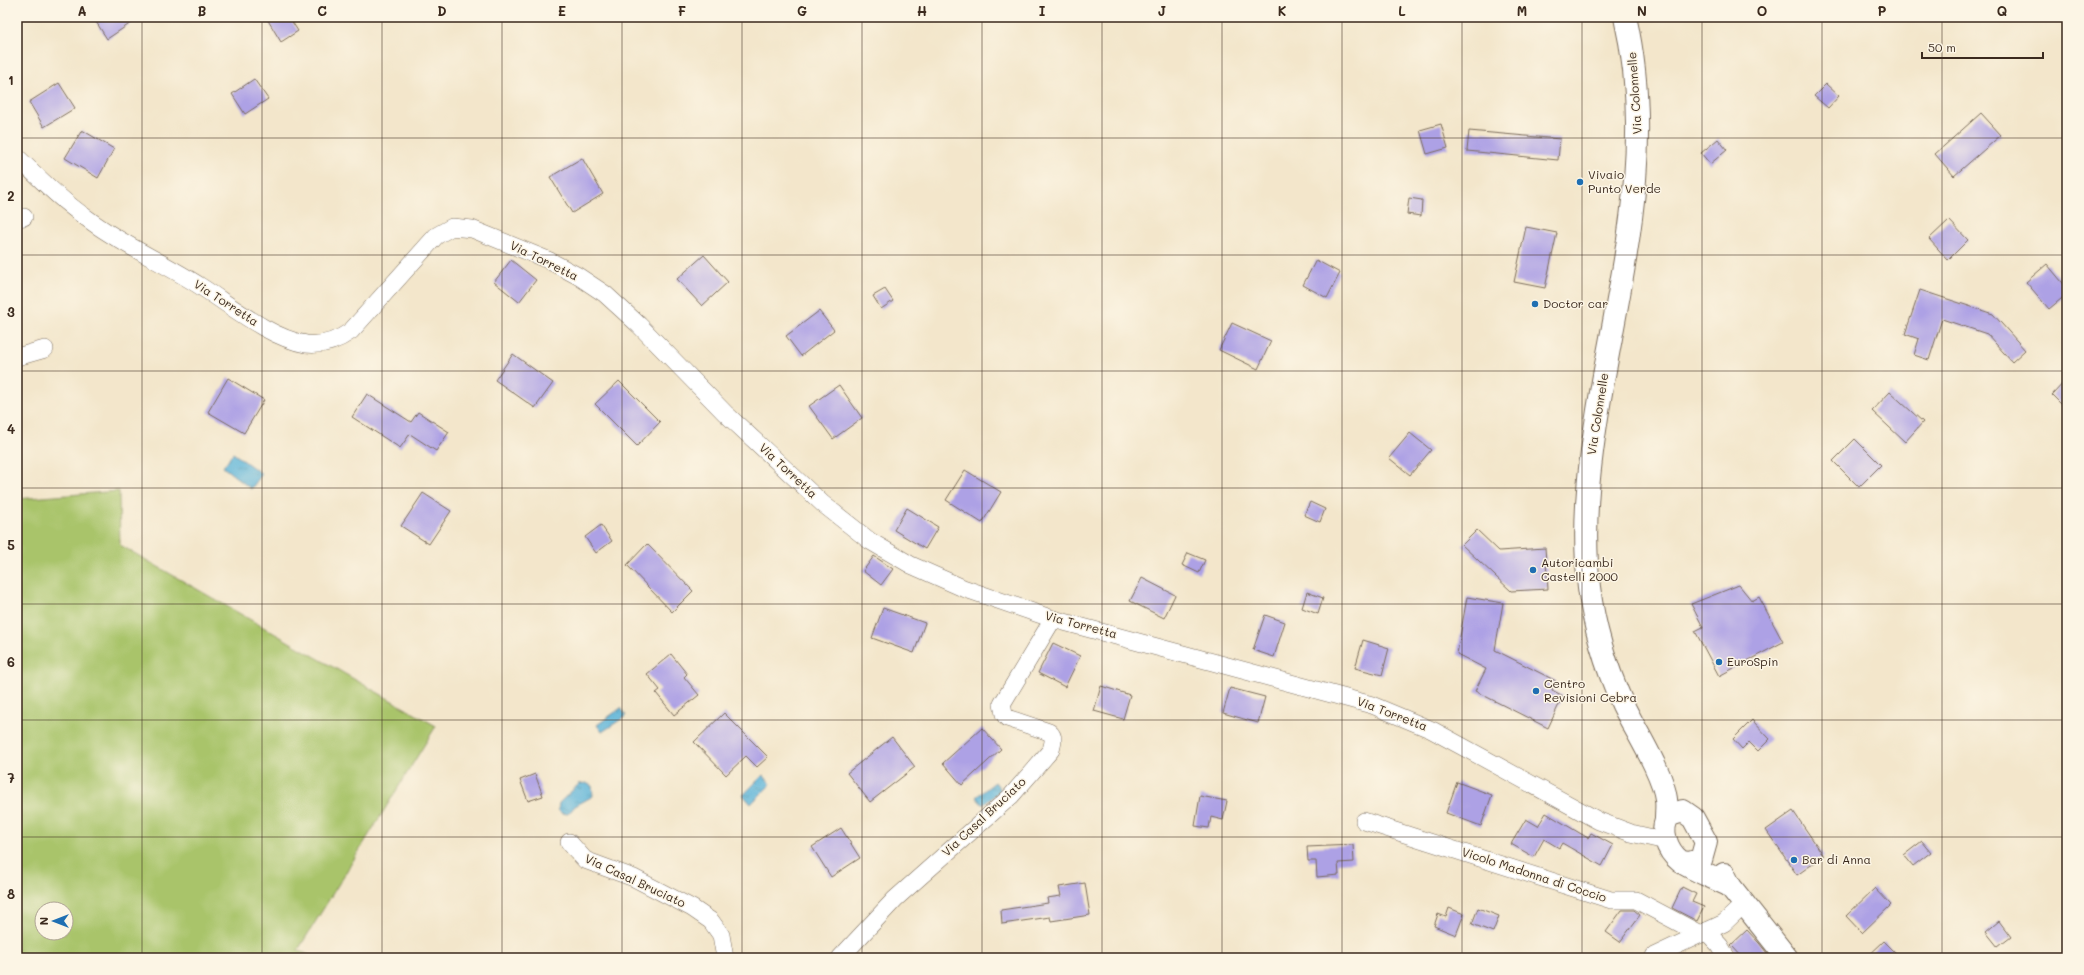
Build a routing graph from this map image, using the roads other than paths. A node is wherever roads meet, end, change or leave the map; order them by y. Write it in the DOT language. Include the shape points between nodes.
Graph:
graph roads {
  1 [pos="1626,17"];
  2 [pos="17,157"];
  3 [pos="45,349"];
  4 [pos="17,357"];
  5 [pos="1053,619"];
  6 [pos="1672,810"];
  7 [pos="1364,822"];
  8 [pos="1666,841"];
  9 [pos="569,842"];
  10 [pos="1706,842"];
  11 [pos="1681,862"];
  12 [pos="1730,886"];
  13 [pos="1744,904"];
  14 [pos="1703,932"];
  15 [pos="1654,956"];
  16 [pos="725,958"];
  17 [pos="840,958"];
  18 [pos="1727,958"];
  19 [pos="1787,958"];
  1 -- 6 [label="main road, Via Colonnelle" via="1636,89 1637,163 1627,248 1590,462 1587,564 1593,615 1604,656 1623,704"];
  2 -- 5 [label="street, Via Torretta" via="53,192 88,220 180,273 271,331 306,344 333,342 351,331 436,236 446,229 472,229 533,253 578,276 616,303 725,412 854,530 892,555 930,574"];
  3 -- 4 [label="street"];
  5 -- 8 [label="street, Via Torretta" via="1378,707 1442,735 1599,821 1631,833"];
  5 -- 17 [label="street, Via Casal Bruciato" via="1002,704 1007,718 1053,735 1051,750 1011,796 895,899"];
  6 -- 8 [label="main road, Via Colonnelle" via="1664,830"];
  6 -- 10 [label="main road, Via Colonnelle" via="1693,818"];
  7 -- 14 [label="street, Vicolo Madonna di Coccio" via="1611,900 1636,900"];
  8 -- 11 [label="main road, Via Colonnelle"];
  9 -- 16 [label="street, Via Casal Bruciato" via="585,860 634,878 692,908 711,921 721,935"];
  10 -- 11 [label="main road" via="1701,860"];
  10 -- 12 [label="main road, Via Colonnelle"];
  11 -- 12 [label="main road, Via Colonnelle"];
  12 -- 13 [label="main road, Via Colonnelle"];
  13 -- 14 [label="street" via="1724,923"];
  13 -- 19 [label="main road, Via Colonnelle"];
  14 -- 15 [label="street"];
  14 -- 18 [label="street, Vicolo Madonna di Coccio" via="1720,946"];
}
